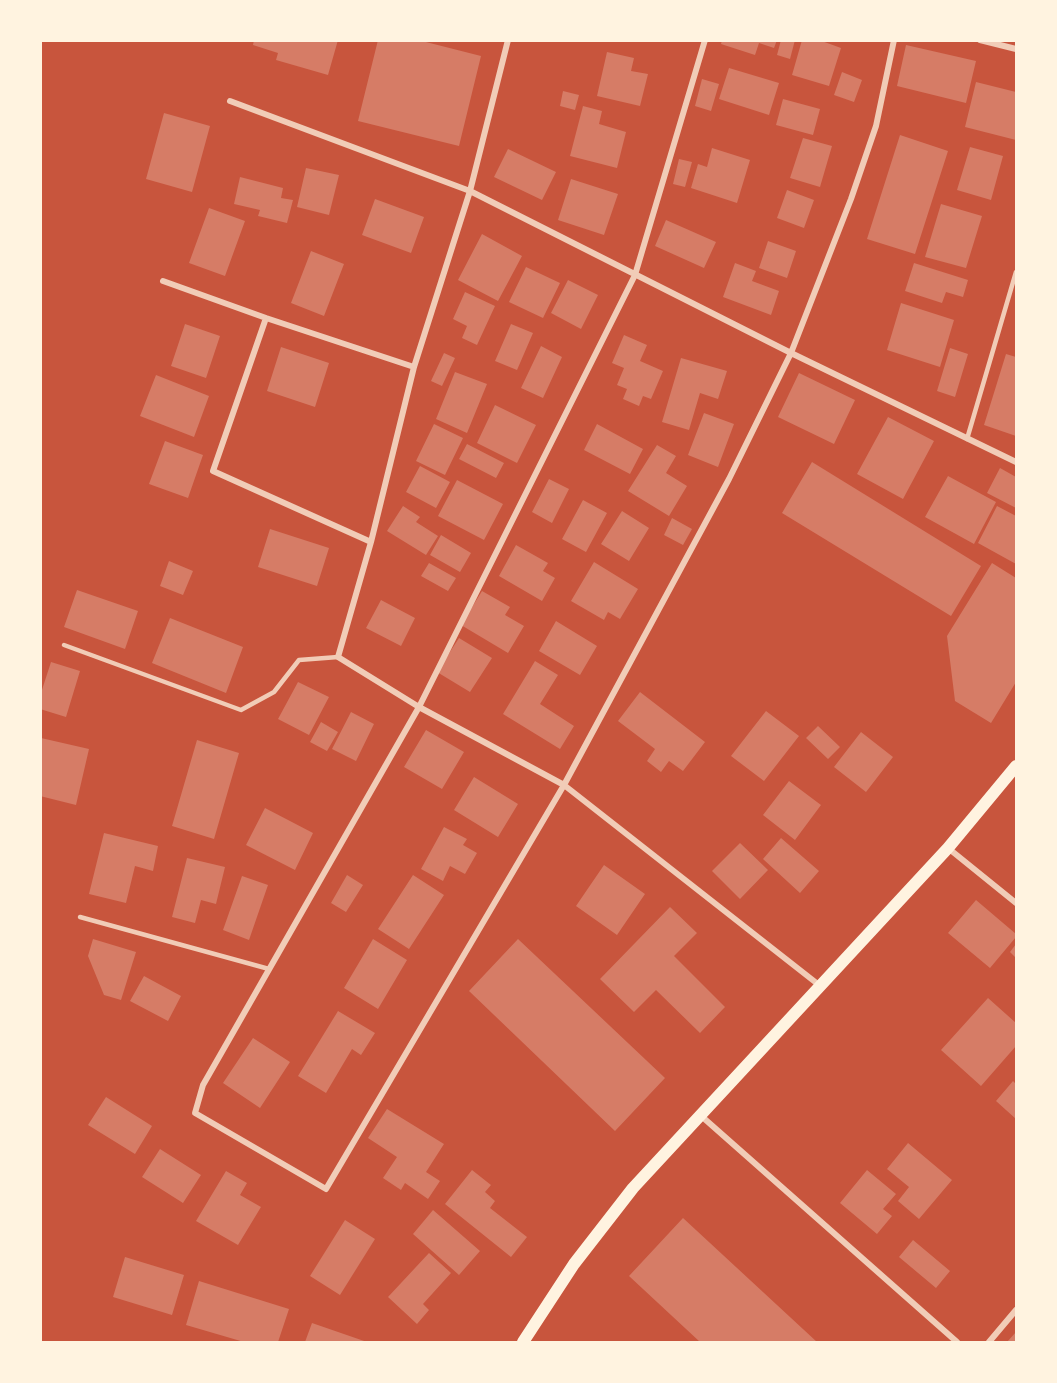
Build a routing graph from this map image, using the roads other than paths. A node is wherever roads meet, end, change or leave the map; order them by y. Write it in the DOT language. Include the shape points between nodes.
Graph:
graph roads {
  1 [pos="508,40"];
  2 [pos="705,40"];
  3 [pos="894,40"];
  4 [pos="980,40"];
  5 [pos="1017,48"];
  6 [pos="230,101"];
  7 [pos="470,191"];
  8 [pos="1017,272"];
  9 [pos="635,275"];
  10 [pos="163,281"];
  11 [pos="266,318"];
  12 [pos="791,353"];
  13 [pos="414,368"];
  14 [pos="967,439"];
  15 [pos="1017,462"];
  16 [pos="371,542"];
  17 [pos="64,645"];
  18 [pos="338,657"];
  19 [pos="419,707"];
  20 [pos="1017,766"];
  21 [pos="564,785"];
  22 [pos="948,848"];
  23 [pos="1017,903"];
  24 [pos="80,917"];
  25 [pos="269,969"];
  26 [pos="819,985"];
  27 [pos="699,1114"];
  28 [pos="1017,1310"];
  29 [pos="523,1342"];
  30 [pos="957,1342"];
  31 [pos="989,1342"];
  1 -- 7 [label="street"];
  2 -- 9 [label="street"];
  3 -- 12 [label="street" via="876,126"];
  4 -- 5 [label="street"];
  6 -- 7 [label="street"];
  7 -- 9 [label="street"];
  7 -- 13 [label="street"];
  8 -- 14 [label="lane"];
  9 -- 12 [label="street"];
  9 -- 19 [label="street"];
  10 -- 11 [label="street"];
  11 -- 13 [label="street"];
  11 -- 16 [label="street" via="213,471"];
  12 -- 14 [label="street"];
  12 -- 21 [label="street" via="729,479"];
  13 -- 16 [label="street"];
  14 -- 15 [label="street"];
  16 -- 18 [label="street"];
  17 -- 18 [label="lane" via="241,710 274,692 299,660"];
  18 -- 19 [label="street"];
  19 -- 21 [label="street"];
  19 -- 25 [label="street"];
  20 -- 22 [label="main road"];
  21 -- 25 [label="street" via="326,1189 195,1113 203,1084"];
  21 -- 26 [label="street"];
  22 -- 23 [label="street"];
  22 -- 26 [label="main road"];
  24 -- 25 [label="lane"];
  26 -- 27 [label="main road"];
  27 -- 29 [label="main road" via="633,1188 574,1264"];
  27 -- 30 [label="street"];
  28 -- 31 [label="street"];
}
